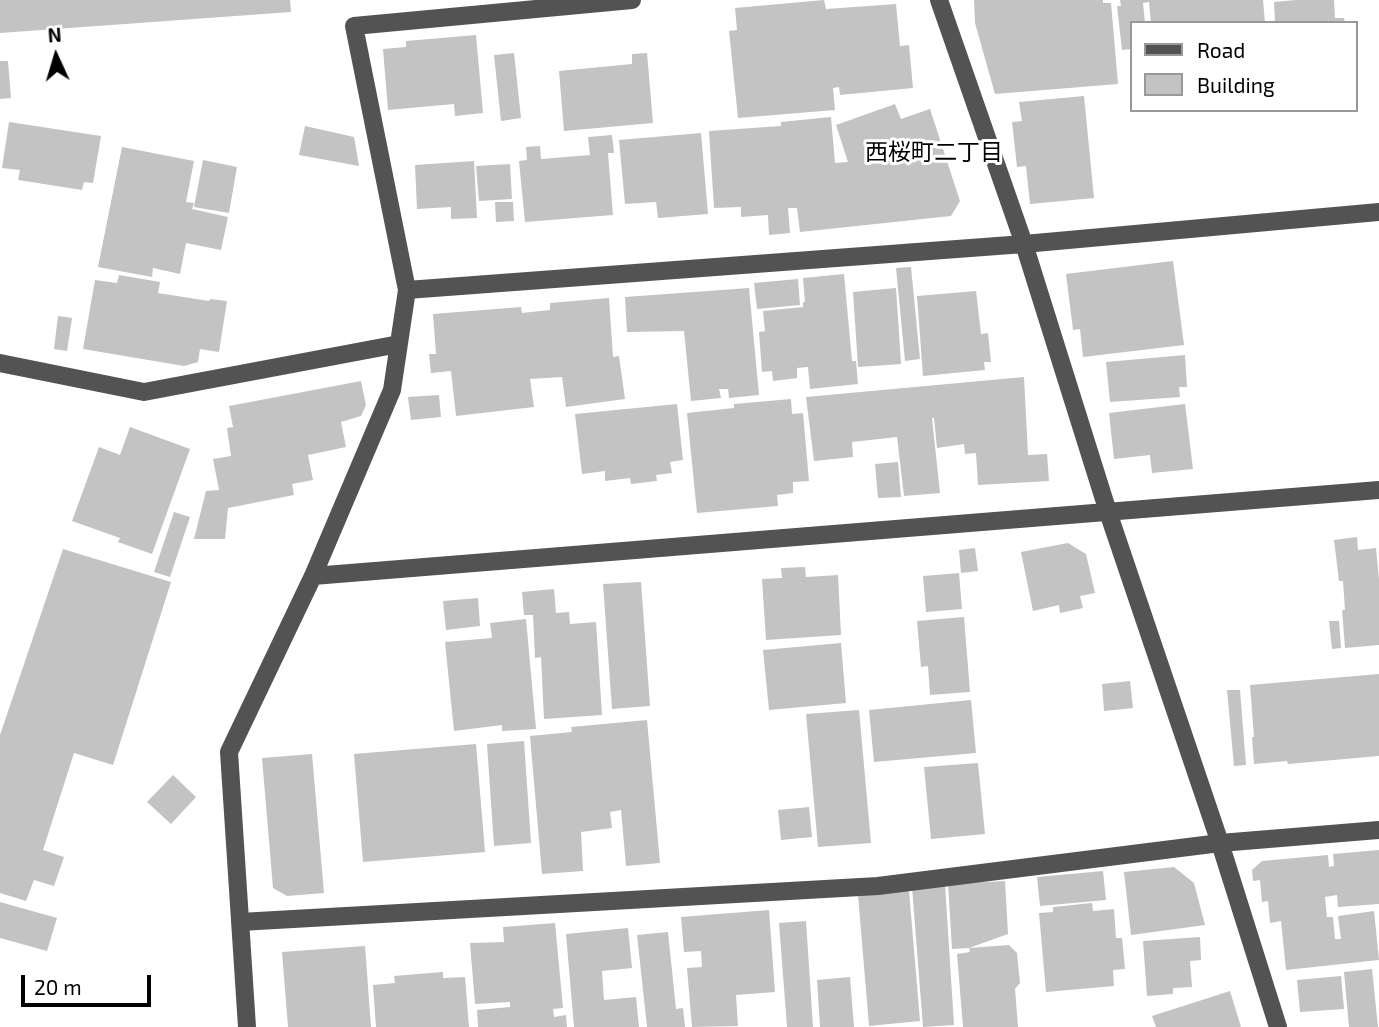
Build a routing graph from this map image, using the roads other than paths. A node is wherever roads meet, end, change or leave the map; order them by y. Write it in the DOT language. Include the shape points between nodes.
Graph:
graph roads {
  1 [pos="632,0"];
  2 [pos="939,0"];
  3 [pos="1379,212"];
  4 [pos="1024,244"];
  5 [pos="408,290"];
  6 [pos="399,344"];
  7 [pos="0,363"];
  8 [pos="1379,490"];
  9 [pos="1108,512"];
  10 [pos="313,576"];
  11 [pos="1379,830"];
  12 [pos="1220,844"];
  13 [pos="240,922"];
  14 [pos="247,1027"];
  15 [pos="1278,1027"];
  1 -- 5 [label="street" via="354,26"];
  2 -- 4 [label="street"];
  3 -- 4 [label="street"];
  4 -- 5 [label="street"];
  4 -- 9 [label="street"];
  5 -- 6 [label="street"];
  6 -- 7 [label="street" via="144,392"];
  6 -- 10 [label="street" via="392,390"];
  8 -- 9 [label="street"];
  9 -- 10 [label="street"];
  9 -- 12 [label="street"];
  10 -- 13 [label="street" via="229,752"];
  11 -- 12 [label="street"];
  12 -- 13 [label="street" via="878,886"];
  12 -- 15 [label="street"];
  13 -- 14 [label="street"];
}
